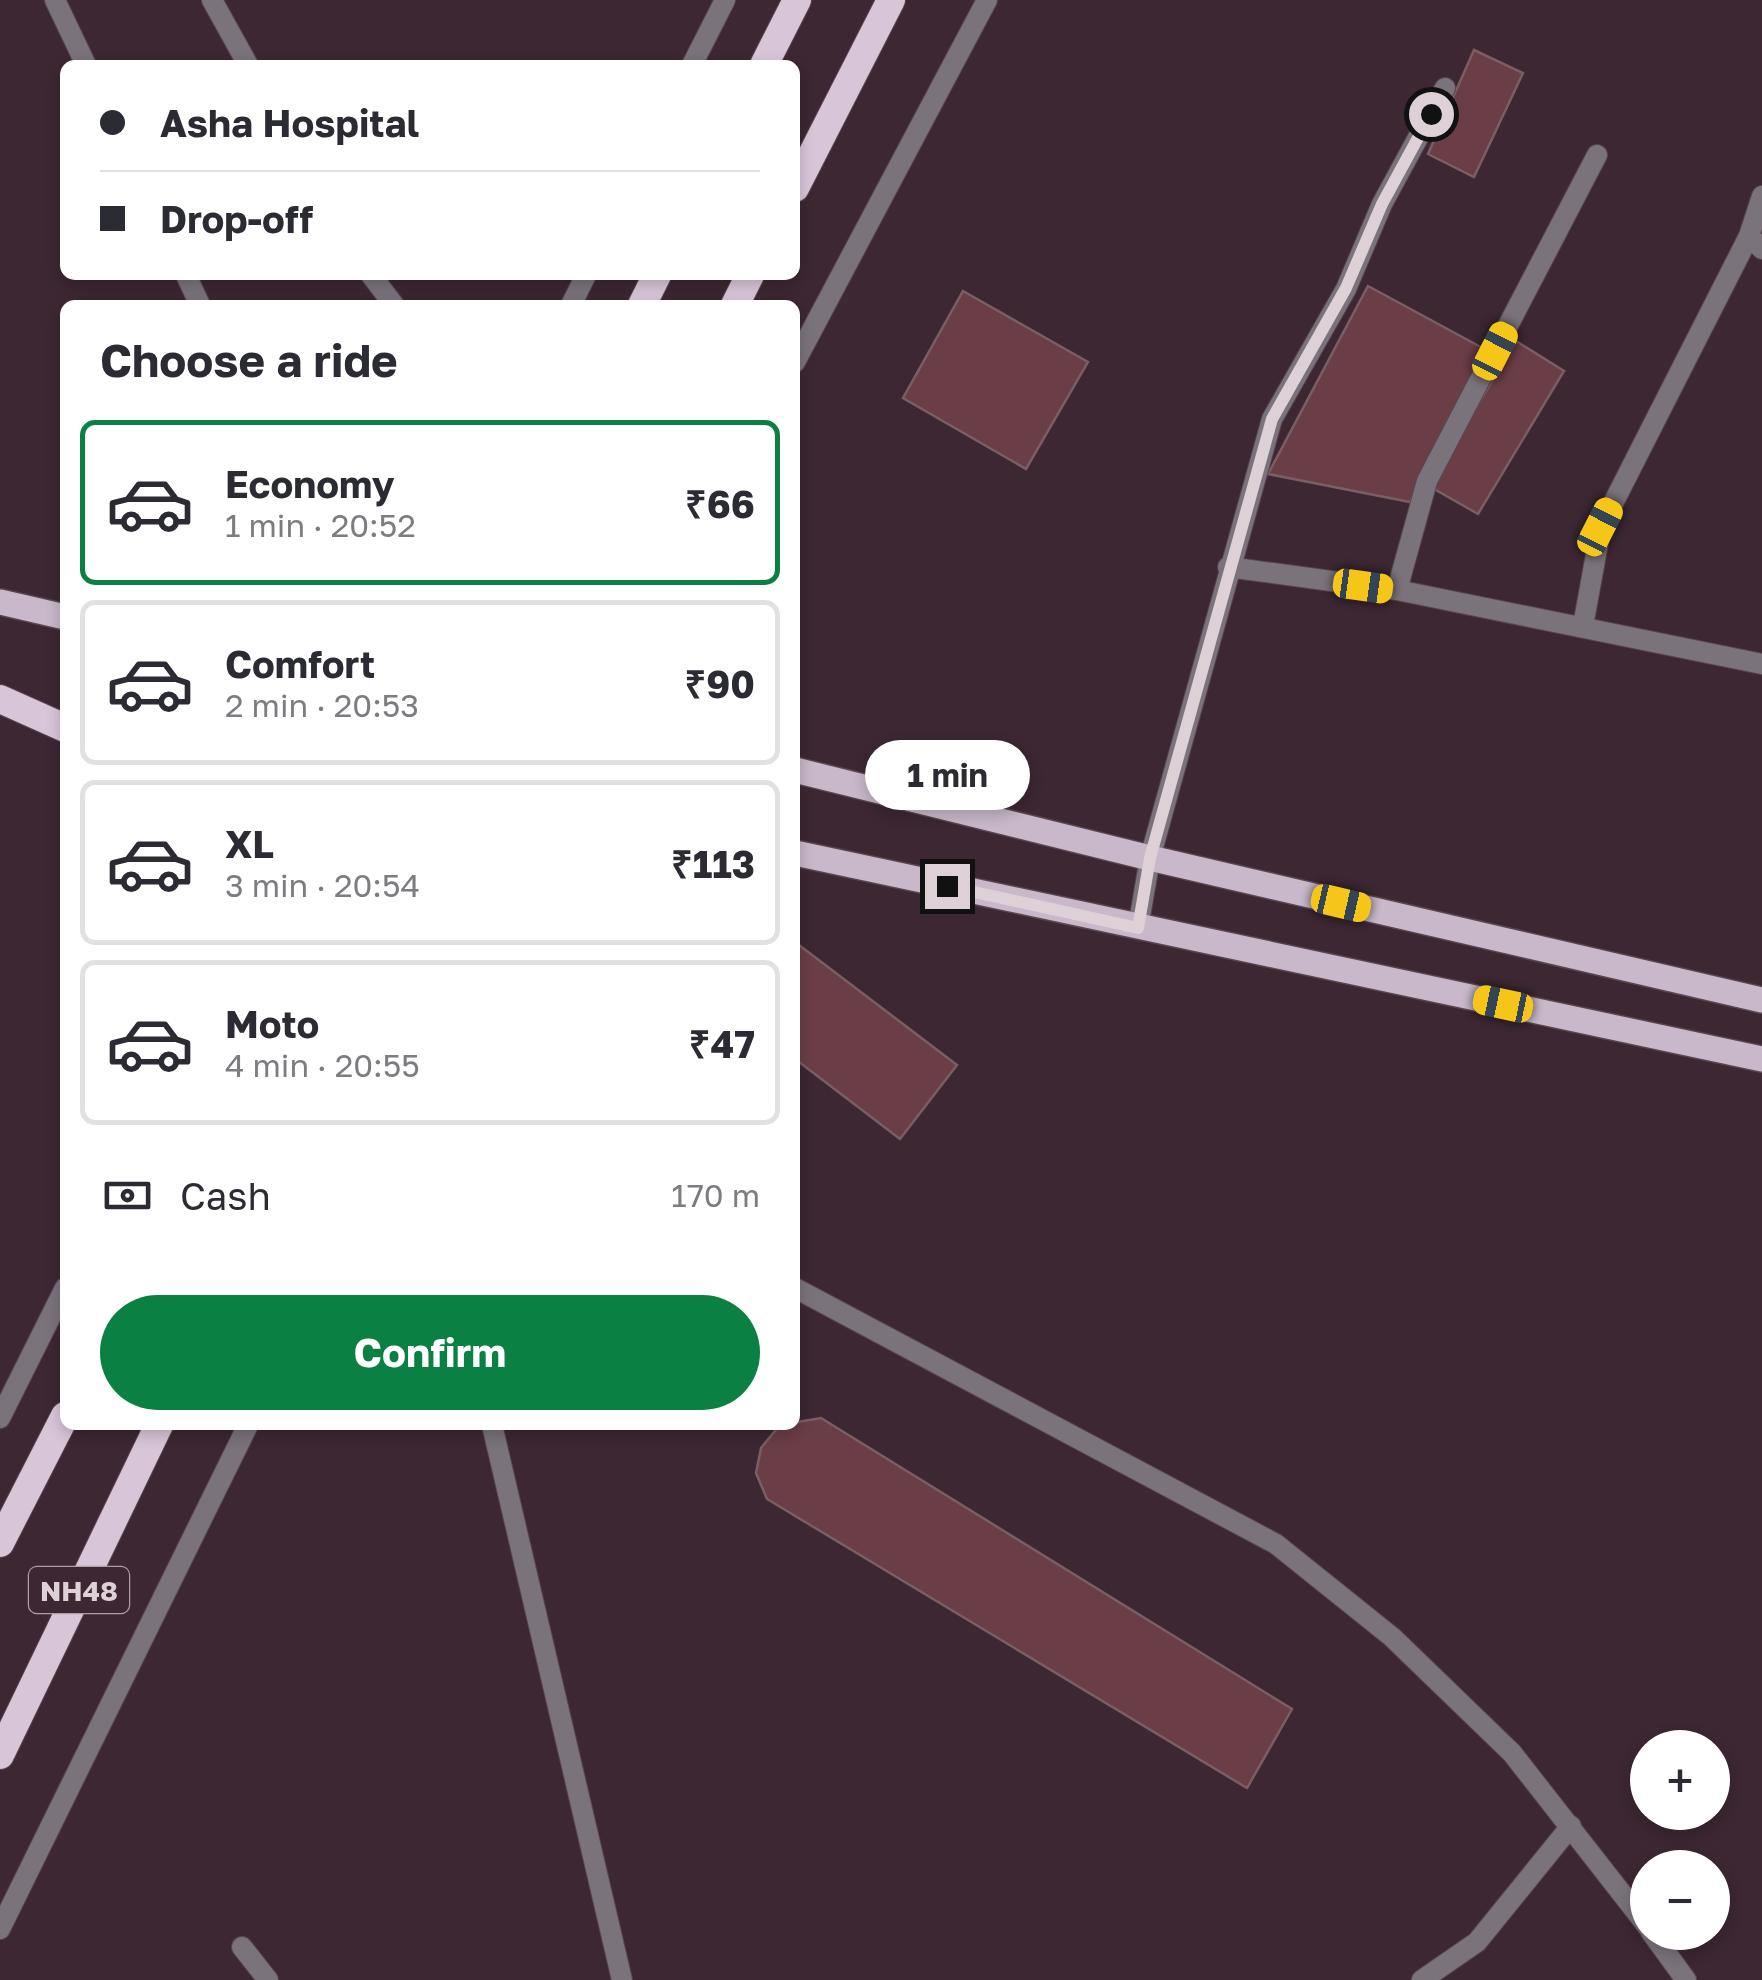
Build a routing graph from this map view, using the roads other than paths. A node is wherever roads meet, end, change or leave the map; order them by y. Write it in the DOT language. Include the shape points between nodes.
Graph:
graph roads {
  1 [pos="55,0"];
  2 [pos="212,0"];
  3 [pos="725,0"];
  4 [pos="797,0"];
  5 [pos="890,0"];
  6 [pos="987,0"];
  7 [pos="84,60"];
  8 [pos="245,60"];
  9 [pos="695,60"];
  10 [pos="767,60"];
  11 [pos="1446,88"];
  12 [pos="1597,155"];
  13 [pos="800,178"];
  14 [pos="1762,196"];
  15 [pos="1755,242"];
  16 [pos="375,280"];
  17 [pos="390,300"];
  18 [pos="800,353"];
  19 [pos="1228,567"];
  20 [pos="0,588"];
  21 [pos="1397,590"];
  22 [pos="12,604"];
  23 [pos="60,615"];
  24 [pos="1583,626"];
  25 [pos="1762,664"];
  26 [pos="0,698"];
  27 [pos="60,710"];
  28 [pos="60,726"];
  29 [pos="800,771"];
  30 [pos="800,854"];
  31 [pos="1150,858"];
  32 [pos="1138,928"];
  33 [pos="1762,1000"];
  34 [pos="1760,1051"];
  35 [pos="800,1291"];
  36 [pos="60,1298"];
  37 [pos="0,1418"];
  38 [pos="60,1426"];
  39 [pos="157,1430"];
  40 [pos="246,1430"];
  41 [pos="493,1430"];
  42 [pos="0,1543"];
  43 [pos="0,1754"];
  44 [pos="1571,1826"];
  45 [pos="1630,1905"];
  46 [pos="0,1929"];
  47 [pos="242,1947"];
  48 [pos="1664,1950"];
  49 [pos="268,1980"];
  50 [pos="622,1980"];
  51 [pos="1422,1980"];
  52 [pos="1686,1980"];
  1 -- 7 [label="street"];
  2 -- 8 [label="street"];
  3 -- 9 [label="street"];
  4 -- 10 [label="highway"];
  5 -- 13 [label="highway"];
  6 -- 18 [label="street"];
  11 -- 19 [label="street" via="1272,419"];
  12 -- 21 [label="street" via="1427,482"];
  14 -- 15 [label="street"];
  15 -- 24 [label="street" via="1600,527"];
  16 -- 17 [label="street"];
  19 -- 21 [label="street"];
  19 -- 31 [label="street"];
  20 -- 22 [label="street"];
  21 -- 24 [label="street"];
  22 -- 23 [label="main road"];
  24 -- 25 [label="street"];
  26 -- 27 [label="main road"];
  26 -- 28 [label="highway"];
  29 -- 31 [label="main road"];
  30 -- 32 [label="main road"];
  31 -- 32 [label="street"];
  31 -- 33 [label="main road"];
  32 -- 34 [label="main road"];
  35 -- 44 [label="street" via="1276,1544 1392,1637 1512,1753"];
  36 -- 37 [label="street"];
  38 -- 42 [label="highway, NH48"];
  39 -- 43 [label="highway, NH48"];
  40 -- 46 [label="street"];
  41 -- 50 [label="street"];
  44 -- 45 [label="street"];
  44 -- 51 [label="street" via="1477,1942"];
  47 -- 49 [label="street"];
  48 -- 52 [label="street"];
}
